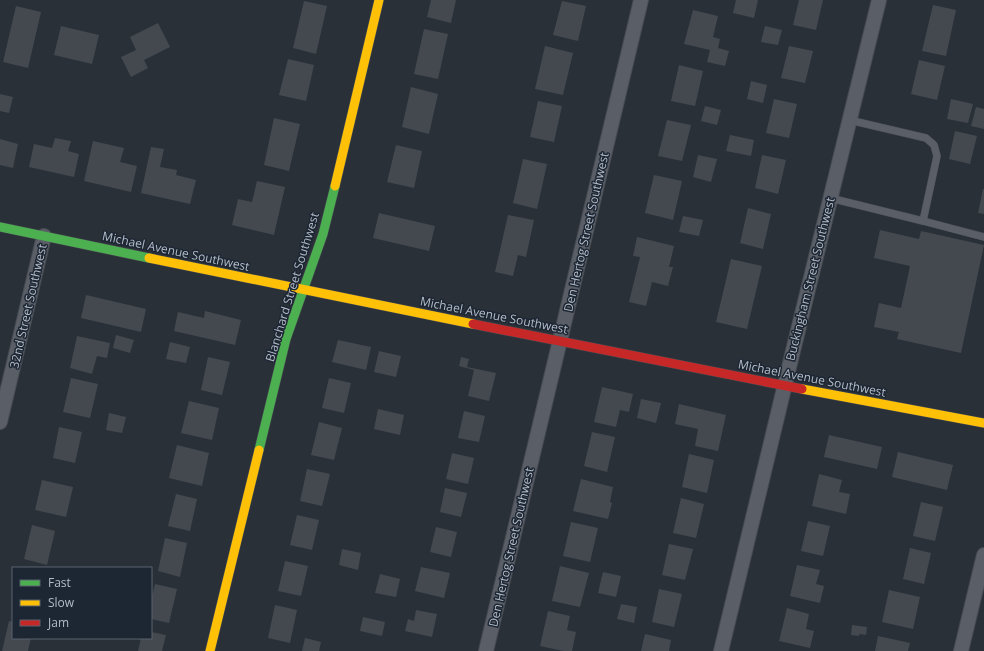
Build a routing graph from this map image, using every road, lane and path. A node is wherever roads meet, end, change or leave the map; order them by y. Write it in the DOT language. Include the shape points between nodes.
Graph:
graph roads {
  1 [pos="379,0"];
  2 [pos="641,0"];
  3 [pos="879,0"];
  4 [pos="849,120"];
  5 [pos="830,198"];
  6 [pos="923,221"];
  7 [pos="0,227"];
  8 [pos="44,236"];
  9 [pos="984,237"];
  10 [pos="304,290"];
  11 [pos="560,340"];
  12 [pos="784,386"];
  13 [pos="0,422"];
  14 [pos="984,424"];
  15 [pos="984,555"];
  16 [pos="210,651"];
  17 [pos="486,651"];
  18 [pos="721,651"];
  19 [pos="961,651"];
  1 -- 10 [label="street, Blanchard Street Southwest" via="323,234"];
  2 -- 11 [label="street, Den Hertog Street Southwest"];
  3 -- 4 [label="street, Buckingham Street Southwest"];
  4 -- 5 [label="street, Buckingham Street Southwest"];
  4 -- 6 [label="lane" via="926,138 934,145 937,156"];
  5 -- 6 [label="lane"];
  5 -- 12 [label="street, Buckingham Street Southwest"];
  6 -- 9 [label="lane"];
  7 -- 8 [label="street, Michael Avenue Southwest"];
  8 -- 10 [label="street, Michael Avenue Southwest"];
  8 -- 13 [label="street, 32nd Street Southwest"];
  10 -- 11 [label="street, Michael Avenue Southwest"];
  10 -- 16 [label="street, Blanchard Street Southwest" via="286,339"];
  11 -- 12 [label="street, Michael Avenue Southwest"];
  11 -- 17 [label="street, Den Hertog Street Southwest"];
  12 -- 14 [label="street, Michael Avenue Southwest"];
  12 -- 18 [label="street, Buckingham Street Southwest"];
  15 -- 19 [label="street"];
}
